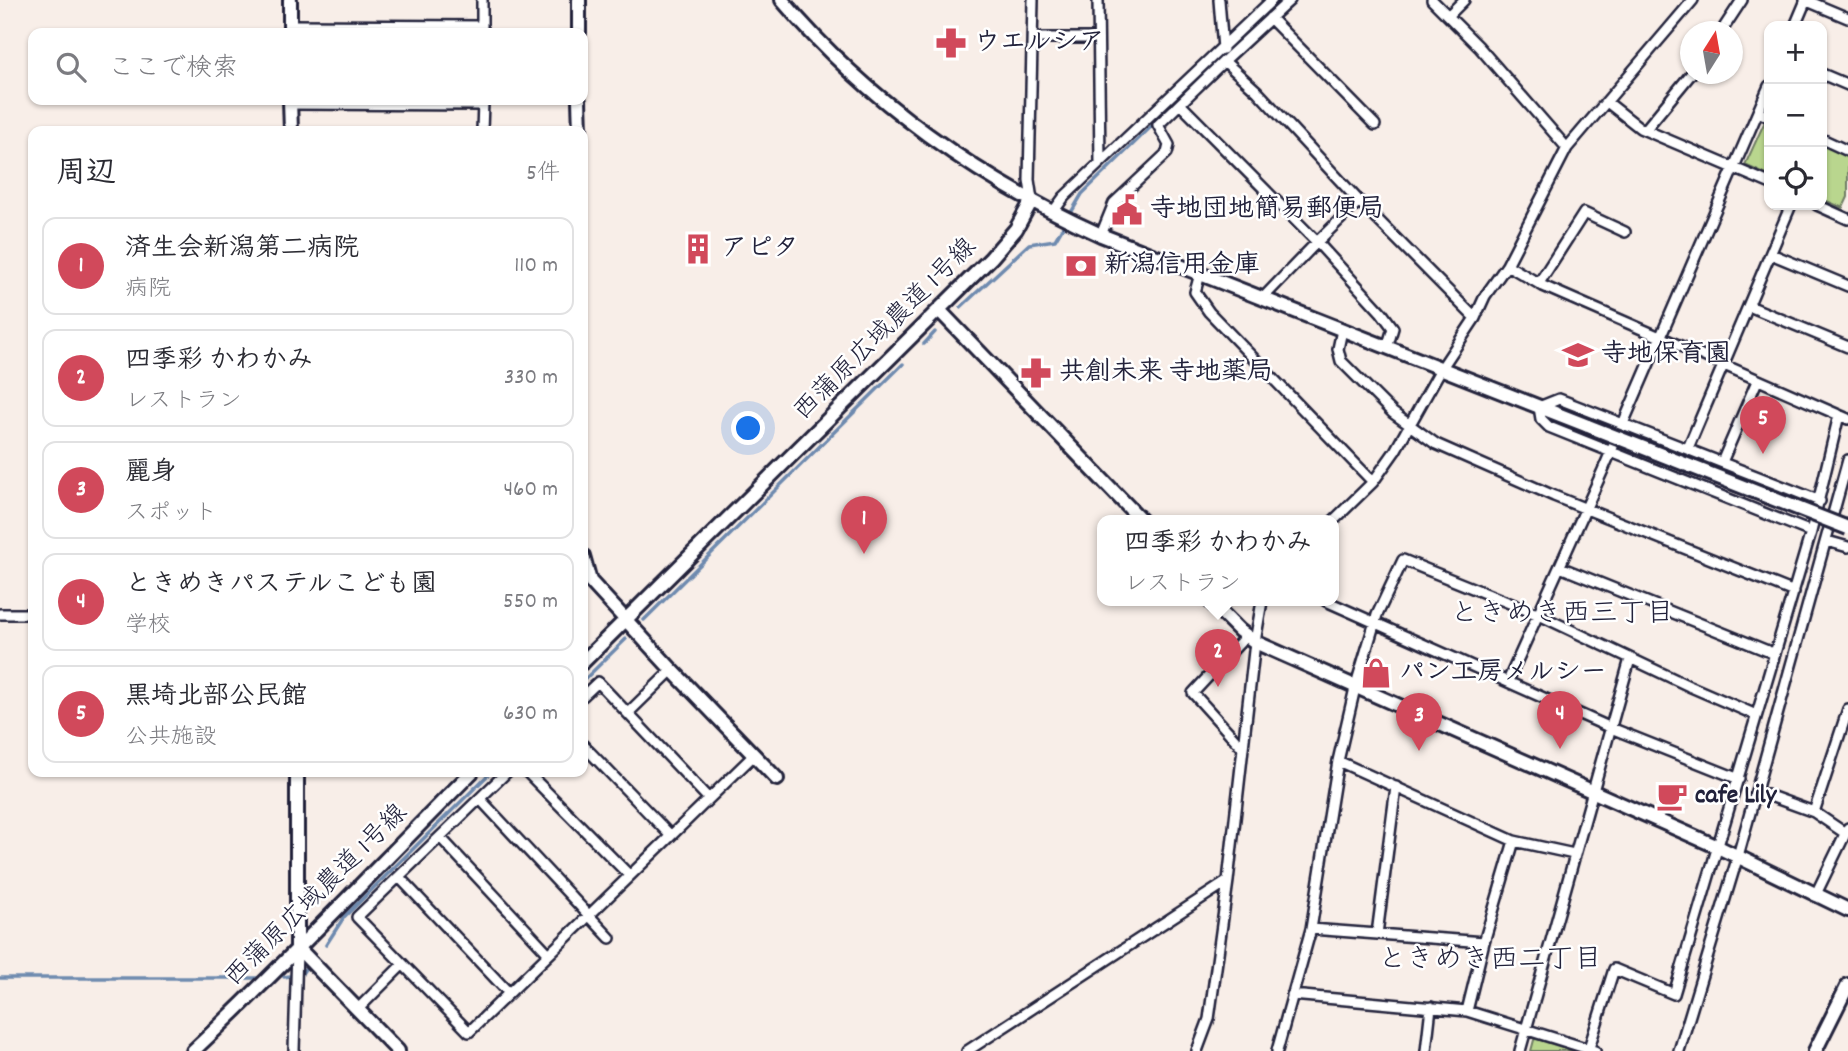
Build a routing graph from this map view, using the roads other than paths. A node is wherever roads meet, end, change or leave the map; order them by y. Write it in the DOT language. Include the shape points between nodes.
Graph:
graph roads {
  1 [pos="290,0"];
  2 [pos="482,0"];
  3 [pos="579,0"];
  4 [pos="782,0"];
  5 [pos="1033,0"];
  6 [pos="1098,0"];
  7 [pos="1219,0"];
  8 [pos="1272,0"];
  9 [pos="1290,0"];
  10 [pos="1432,0"];
  11 [pos="1464,0"];
  12 [pos="1742,0"];
  13 [pos="1806,0"];
  14 [pos="1688,3"];
  15 [pos="1448,16"];
  16 [pos="1270,18"];
  17 [pos="1848,18"];
  18 [pos="1728,21"];
  19 [pos="1797,21"];
  20 [pos="290,28"];
  21 [pos="482,28"];
  22 [pos="579,28"];
  23 [pos="1033,38"];
  24 [pos="1098,38"];
  25 [pos="1223,49"];
  26 [pos="1224,61"];
  27 [pos="1827,76"];
  28 [pos="1683,84"];
  29 [pos="1848,85"];
  30 [pos="1764,98"];
  31 [pos="1607,102"];
  32 [pos="1180,104"];
  33 [pos="290,105"];
  34 [pos="483,105"];
  35 [pos="579,105"];
  36 [pos="1758,112"];
  37 [pos="1764,115"];
  38 [pos="1375,125"];
  39 [pos="291,126"];
  40 [pos="482,126"];
  41 [pos="580,126"];
  42 [pos="1645,130"];
  43 [pos="1827,141"];
  44 [pos="1567,148"];
  45 [pos="1848,151"];
  46 [pos="1100,163"];
  47 [pos="1734,168"];
  48 [pos="1764,181"];
  49 [pos="1032,200"];
  50 [pos="1359,201"];
  51 [pos="1789,210"];
  52 [pos="1827,210"];
  53 [pos="1053,212"];
  54 [pos="1848,219"];
  55 [pos="1625,232"];
  56 [pos="1101,235"];
  57 [pos="1317,242"];
  58 [pos="1771,254"];
  59 [pos="1507,265"];
  60 [pos="1200,274"];
  61 [pos="1539,284"];
  62 [pos="1848,286"];
  63 [pos="1262,299"];
  64 [pos="1749,306"];
  65 [pos="939,310"];
  66 [pos="1475,318"];
  67 [pos="1342,330"];
  68 [pos="1659,337"];
  69 [pos="1848,347"];
  70 [pos="1387,348"];
  71 [pos="1724,365"];
  72 [pos="1441,369"];
  73 [pos="1756,381"];
  74 [pos="1539,407"];
  75 [pos="1844,417"];
  76 [pos="1623,423"];
  77 [pos="1409,427"];
  78 [pos="1688,448"];
  79 [pos="1610,453"];
  80 [pos="1848,460"];
  81 [pos="1722,461"];
  82 [pos="1373,482"];
  83 [pos="1820,501"];
  84 [pos="1586,509"];
  85 [pos="1136,515"];
  86 [pos="1339,515"];
  87 [pos="1848,528"];
  88 [pos="1811,532"];
  89 [pos="1827,541"];
  90 [pos="1848,547"];
  91 [pos="1560,567"];
  92 [pos="588,574"];
  93 [pos="1794,592"];
  94 [pos="1214,606"];
  95 [pos="1261,606"];
  96 [pos="1337,606"];
  97 [pos="0,614"];
  98 [pos="28,614"];
  99 [pos="1539,615"];
  100 [pos="626,619"];
  101 [pos="1374,623"];
  102 [pos="1251,639"];
  103 [pos="1775,654"];
  104 [pos="588,657"];
  105 [pos="1630,659"];
  106 [pos="672,670"];
  107 [pos="1507,681"];
  108 [pos="1355,688"];
  109 [pos="588,691"];
  110 [pos="1848,709"];
  111 [pos="628,713"];
  112 [pos="1756,715"];
  113 [pos="1611,728"];
  114 [pos="1242,747"];
  115 [pos="588,750"];
  116 [pos="754,755"];
  117 [pos="1338,761"];
  118 [pos="298,777"];
  119 [pos="465,777"];
  120 [pos="502,777"];
  121 [pos="532,777"];
  122 [pos="777,779"];
  123 [pos="1739,779"];
  124 [pos="1396,787"];
  125 [pos="1593,791"];
  126 [pos="1756,791"];
  127 [pos="708,798"];
  128 [pos="480,799"];
  129 [pos="1814,812"];
  130 [pos="1847,830"];
  131 [pos="670,835"];
  132 [pos="440,837"];
  133 [pos="1514,841"];
  134 [pos="1718,847"];
  135 [pos="1574,855"];
  136 [pos="1738,856"];
  137 [pos="629,875"];
  138 [pos="399,877"];
  139 [pos="1228,881"];
  140 [pos="1815,896"];
  141 [pos="1848,910"];
  142 [pos="588,915"];
  143 [pos="1311,929"];
  144 [pos="1377,934"];
  145 [pos="610,938"];
  146 [pos="1484,942"];
  147 [pos="298,947"];
  148 [pos="548,954"];
  149 [pos="403,964"];
  150 [pos="1848,985"];
  151 [pos="509,993"];
  152 [pos="1292,995"];
  153 [pos="1431,1007"];
  154 [pos="358,1009"];
  155 [pos="1467,1011"];
  156 [pos="1527,1029"];
  157 [pos="1590,1050"];
  158 [pos="193,1051"];
  159 [pos="294,1051"];
  160 [pos="398,1051"];
  161 [pos="967,1051"];
  162 [pos="1197,1051"];
  163 [pos="1277,1051"];
  164 [pos="1426,1051"];
  165 [pos="1520,1051"];
  166 [pos="1679,1051"];
  167 [pos="1815,1051"];
  1 -- 20 [label="street"];
  2 -- 21 [label="street"];
  3 -- 22 [label="street"];
  4 -- 49 [label="street" via="807,30 918,127"];
  5 -- 23 [label="street"];
  6 -- 24 [label="street"];
  7 -- 25 [label="street"];
  8 -- 25 [label="street"];
  9 -- 16 [label="street"];
  10 -- 15 [label="street"];
  11 -- 15 [label="street"];
  12 -- 18 [label="street"];
  13 -- 17 [label="street"];
  13 -- 19 [label="street"];
  14 -- 31 [label="street"];
  15 -- 44 [label="street"];
  16 -- 26 [label="street"];
  16 -- 38 [label="street"];
  23 -- 24 [label="street"];
  23 -- 49 [label="street"];
  24 -- 46 [label="street"];
  25 -- 46 [label="street"];
  26 -- 32 [label="street"];
  26 -- 50 [label="street"];
  27 -- 29 [label="street"];
  28 -- 42 [label="street"];
  30 -- 36 [label="street"];
  31 -- 42 [label="street"];
  31 -- 44 [label="street"];
  32 -- 56 [label="street" via="1158,125 1169,145 1167,153 1114,203"];
  32 -- 57 [label="street"];
  33 -- 39 [label="street"];
  34 -- 40 [label="street"];
  35 -- 41 [label="street"];
  36 -- 37 [label="street"];
  36 -- 47 [label="street"];
  42 -- 47 [label="street"];
  43 -- 45 [label="street"];
  44 -- 59 [label="street"];
  46 -- 53 [label="street"];
  47 -- 48 [label="street"];
  47 -- 68 [label="street"];
  49 -- 53 [label="street"];
  49 -- 65 [label="street, 西蒲原広域農道 1号線" via="1007,242"];
  50 -- 57 [label="street"];
  50 -- 66 [label="street"];
  51 -- 58 [label="street"];
  52 -- 54 [label="street"];
  53 -- 56 [label="street"];
  55 -- 61 [label="street" via="1584,213"];
  56 -- 60 [label="street"];
  57 -- 63 [label="street"];
  57 -- 70 [label="street" via="1393,328"];
  58 -- 62 [label="street"];
  58 -- 64 [label="street"];
  59 -- 61 [label="street"];
  59 -- 66 [label="street"];
  60 -- 63 [label="street"];
  60 -- 82 [label="street" via="1195,292 1209,312"];
  61 -- 68 [label="street"];
  63 -- 67 [label="street"];
  64 -- 69 [label="street"];
  64 -- 71 [label="street"];
  65 -- 85 [label="street"];
  65 -- 100 [label="street, 西蒲原広域農道 1号線"];
  66 -- 72 [label="street"];
  67 -- 70 [label="street"];
  67 -- 77 [label="street" via="1341,361"];
  68 -- 71 [label="street"];
  68 -- 76 [label="street"];
  70 -- 72 [label="street"];
  71 -- 73 [label="street"];
  71 -- 78 [label="street"];
  72 -- 74 [label="street"];
  72 -- 77 [label="street"];
  73 -- 75 [label="street"];
  73 -- 81 [label="street"];
  74 -- 76 [label="street" via="1559,399"];
  74 -- 79 [label="street" via="1541,419 1549,427"];
  74 -- 87 [label="street, bridge"];
  75 -- 83 [label="street"];
  76 -- 78 [label="street"];
  76 -- 79 [label="street"];
  77 -- 82 [label="street"];
  77 -- 84 [label="street" via="1436,444"];
  78 -- 81 [label="street"];
  79 -- 84 [label="street"];
  79 -- 88 [label="street"];
  80 -- 89 [label="street"];
  81 -- 83 [label="street"];
  82 -- 86 [label="street"];
  83 -- 88 [label="street"];
  84 -- 91 [label="street"];
  84 -- 93 [label="street"];
  88 -- 93 [label="street"];
  89 -- 90 [label="street"];
  89 -- 126 [label="street"];
  91 -- 99 [label="street"];
  91 -- 103 [label="street"];
  92 -- 100 [label="street"];
  93 -- 103 [label="street"];
  94 -- 102 [label="street"];
  95 -- 102 [label="street"];
  96 -- 101 [label="street"];
  97 -- 98 [label="street"];
  99 -- 101 [label="street" via="1403,560"];
  99 -- 105 [label="street"];
  99 -- 107 [label="street"];
  100 -- 104 [label="street, 西蒲原広域農道 1号線"];
  100 -- 106 [label="street"];
  101 -- 107 [label="street"];
  101 -- 108 [label="street"];
  102 -- 108 [label="street"];
  102 -- 114 [label="street"];
  102 -- 114 [label="street" via="1192,693"];
  103 -- 112 [label="street"];
  105 -- 112 [label="street"];
  105 -- 113 [label="street"];
  106 -- 111 [label="street"];
  106 -- 116 [label="street"];
  107 -- 113 [label="street"];
  108 -- 117 [label="street"];
  108 -- 125 [label="street"];
  109 -- 111 [label="street" via="598,682"];
  110 -- 129 [label="street"];
  111 -- 127 [label="street"];
  112 -- 123 [label="street"];
  113 -- 123 [label="street"];
  113 -- 125 [label="street"];
  114 -- 139 [label="street"];
  115 -- 131 [label="street"];
  116 -- 122 [label="street"];
  116 -- 127 [label="street"];
  117 -- 124 [label="street"];
  117 -- 143 [label="street"];
  118 -- 147 [label="street"];
  119 -- 147 [label="street, 西蒲原広域農道 1号線"];
  120 -- 128 [label="street"];
  121 -- 137 [label="street"];
  123 -- 134 [label="street"];
  124 -- 133 [label="street"];
  124 -- 144 [label="street"];
  125 -- 134 [label="street"];
  125 -- 135 [label="street"];
  126 -- 129 [label="street"];
  126 -- 136 [label="street"];
  127 -- 131 [label="street"];
  128 -- 132 [label="street"];
  128 -- 142 [label="street"];
  129 -- 130 [label="street"];
  130 -- 140 [label="street"];
  131 -- 137 [label="street"];
  132 -- 138 [label="street"];
  132 -- 148 [label="street"];
  133 -- 135 [label="street"];
  133 -- 146 [label="street"];
  134 -- 136 [label="street"];
  134 -- 157 [label="street" via="1674,994 1614,969"];
  135 -- 156 [label="street"];
  136 -- 140 [label="street"];
  136 -- 166 [label="street"];
  137 -- 142 [label="street"];
  138 -- 149 [label="street" via="357,917"];
  138 -- 151 [label="street"];
  139 -- 161 [label="street"];
  139 -- 162 [label="street" via="1209,1019"];
  140 -- 141 [label="street"];
  142 -- 145 [label="street"];
  142 -- 148 [label="street"];
  143 -- 144 [label="street"];
  143 -- 152 [label="street"];
  144 -- 146 [label="street"];
  146 -- 155 [label="street"];
  147 -- 154 [label="street"];
  147 -- 158 [label="street, 西蒲原広域農道 1号線"];
  147 -- 159 [label="street"];
  148 -- 151 [label="street"];
  149 -- 151 [label="street" via="469,1031"];
  149 -- 154 [label="street"];
  150 -- 167 [label="street"];
  152 -- 153 [label="street"];
  152 -- 163 [label="street"];
  153 -- 155 [label="street"];
  153 -- 164 [label="street"];
  154 -- 160 [label="street"];
  155 -- 156 [label="street"];
  156 -- 157 [label="street"];
  156 -- 165 [label="street"];
}
